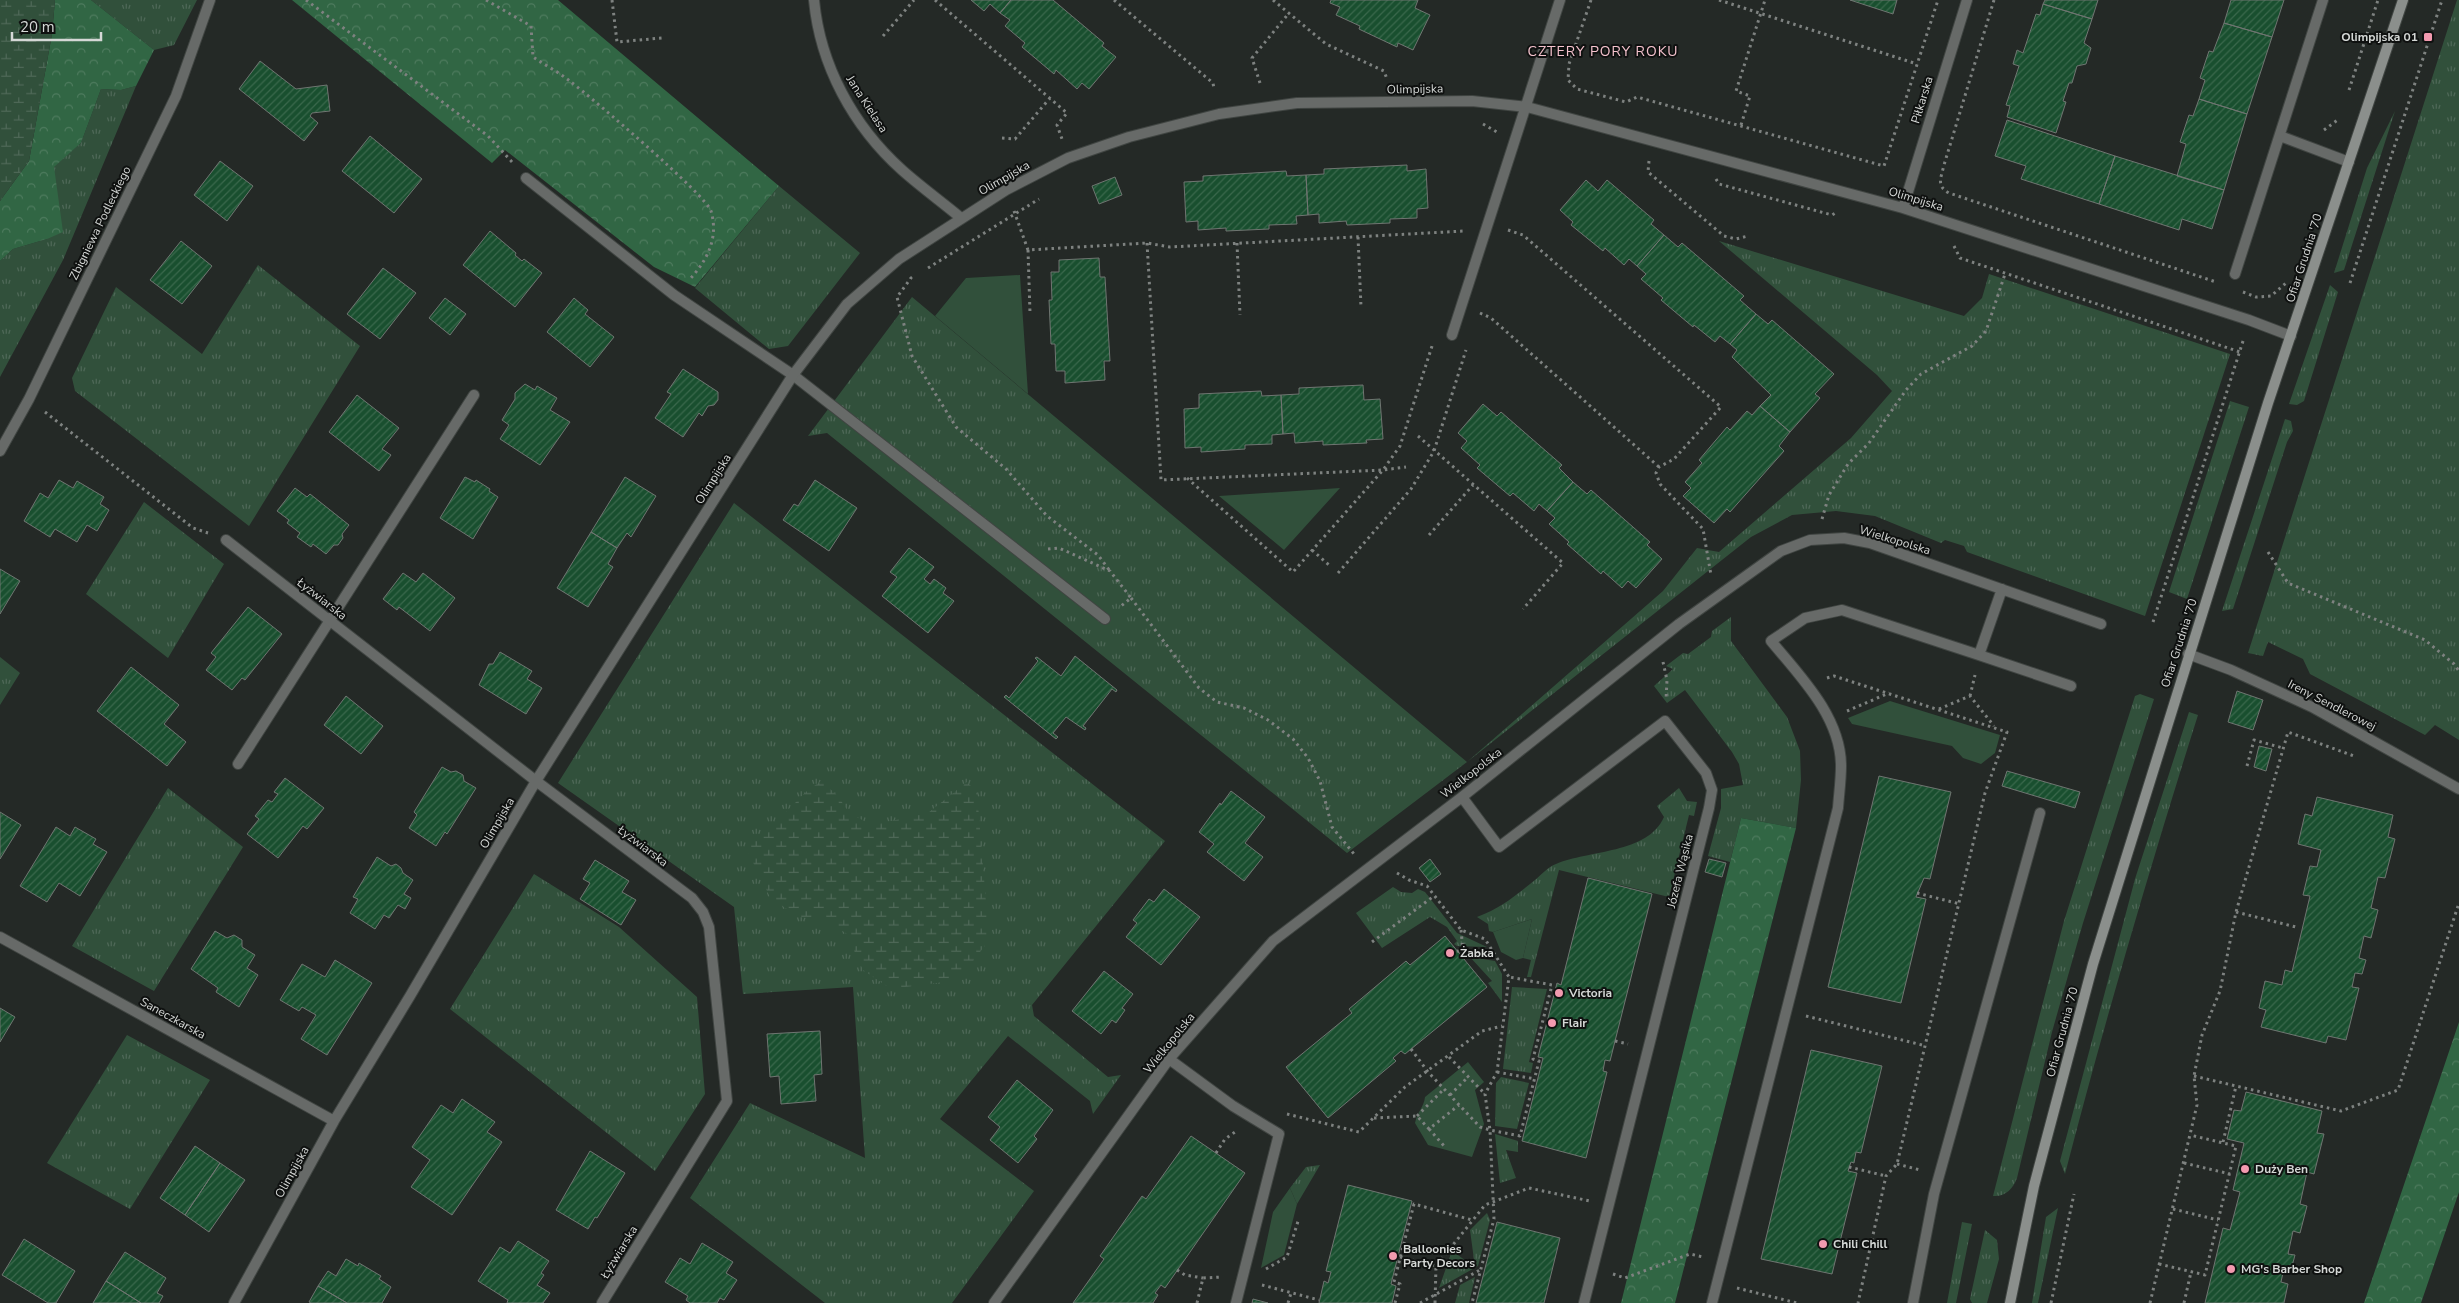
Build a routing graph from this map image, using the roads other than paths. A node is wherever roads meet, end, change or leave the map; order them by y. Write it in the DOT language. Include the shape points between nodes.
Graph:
graph roads {
  1 [pos="210,0"];
  2 [pos="814,0"];
  3 [pos="1560,0"];
  4 [pos="1968,0"];
  5 [pos="2323,0"];
  6 [pos="2403,0"];
  7 [pos="1527,107"];
  8 [pos="2280,136"];
  9 [pos="2349,162"];
  10 [pos="526,178"];
  11 [pos="1902,208"];
  12 [pos="962,218"];
  13 [pos="2235,274"];
  14 [pos="1452,335"];
  15 [pos="2292,336"];
  16 [pos="793,375"];
  17 [pos="474,395"];
  18 [pos="0,451"];
  19 [pos="226,540"];
  20 [pos="2002,589"];
  21 [pos="1105,619"];
  22 [pos="330,621"];
  23 [pos="2101,624"];
  24 [pos="2188,654"];
  25 [pos="1979,655"];
  26 [pos="2072,686"];
  27 [pos="238,764"];
  28 [pos="536,781"];
  29 [pos="2459,789"];
  30 [pos="1462,797"];
  31 [pos="2040,813"];
  32 [pos="0,937"];
  33 [pos="1169,1059"];
  34 [pos="334,1121"];
  35 [pos="234,1303"];
  36 [pos="602,1303"];
  37 [pos="994,1303"];
  38 [pos="1236,1303"];
  39 [pos="1584,1303"];
  40 [pos="1712,1303"];
  41 [pos="1913,1303"];
  42 [pos="2010,1303"];
  1 -- 18 [label="street, Zbigniewa Podleckiego" via="176,96 29,399"];
  2 -- 12 [label="street, Jana Kielasa" via="824,56 840,90 869,134 901,169"];
  3 -- 7 [label="street"];
  4 -- 11 [label="street, Piłkarska"];
  5 -- 8 [label="street"];
  6 -- 9 [label="street, Ofiar Grudnia '70"];
  7 -- 11 [label="street, Olimpijska"];
  7 -- 12 [label="street, Olimpijska" via="1472,101 1297,103 1220,114 1130,137 1068,158 1006,190"];
  7 -- 14 [label="street"];
  8 -- 9 [label="street"];
  8 -- 13 [label="street"];
  9 -- 15 [label="street, Ofiar Grudnia '70"];
  10 -- 16 [label="street" via="674,295"];
  11 -- 15 [label="street, Olimpijska"];
  12 -- 16 [label="street, Olimpijska" via="899,260 847,304"];
  15 -- 24 [label="street, Ofiar Grudnia '70"];
  16 -- 21 [label="street"];
  16 -- 28 [label="street, Olimpijska"];
  17 -- 22 [label="street"];
  19 -- 22 [label="street, Łyżwiarska"];
  20 -- 23 [label="street, Wielkopolska"];
  20 -- 25 [label="street"];
  20 -- 30 [label="street, Wielkopolska" via="1870,543 1844,538 1810,540 1781,551 1679,624"];
  22 -- 27 [label="street"];
  22 -- 28 [label="street, Łyżwiarska"];
  24 -- 29 [label="street, Ireny Sendlerowej" via="2312,707"];
  24 -- 42 [label="street, Ofiar Grudnia '70" via="2093,964 2030,1202"];
  25 -- 26 [label="street"];
  25 -- 40 [label="street" via="1842,610 1805,618 1771,641 1809,686 1834,731 1841,764 1838,808"];
  28 -- 34 [label="street, Olimpijska"];
  28 -- 36 [label="street, Łyżwiarska" via="692,898 709,928 728,1100"];
  30 -- 33 [label="street, Wielkopolska" via="1272,941"];
  30 -- 39 [label="street, Józefa Wąsika" via="1498,847 1665,721 1706,773 1712,790"];
  31 -- 41 [label="street" via="1934,1194"];
  32 -- 34 [label="street, Saneczkarska"];
  33 -- 37 [label="street, Wielkopolska"];
  33 -- 38 [label="street" via="1279,1134"];
  34 -- 35 [label="street, Olimpijska"];
}
